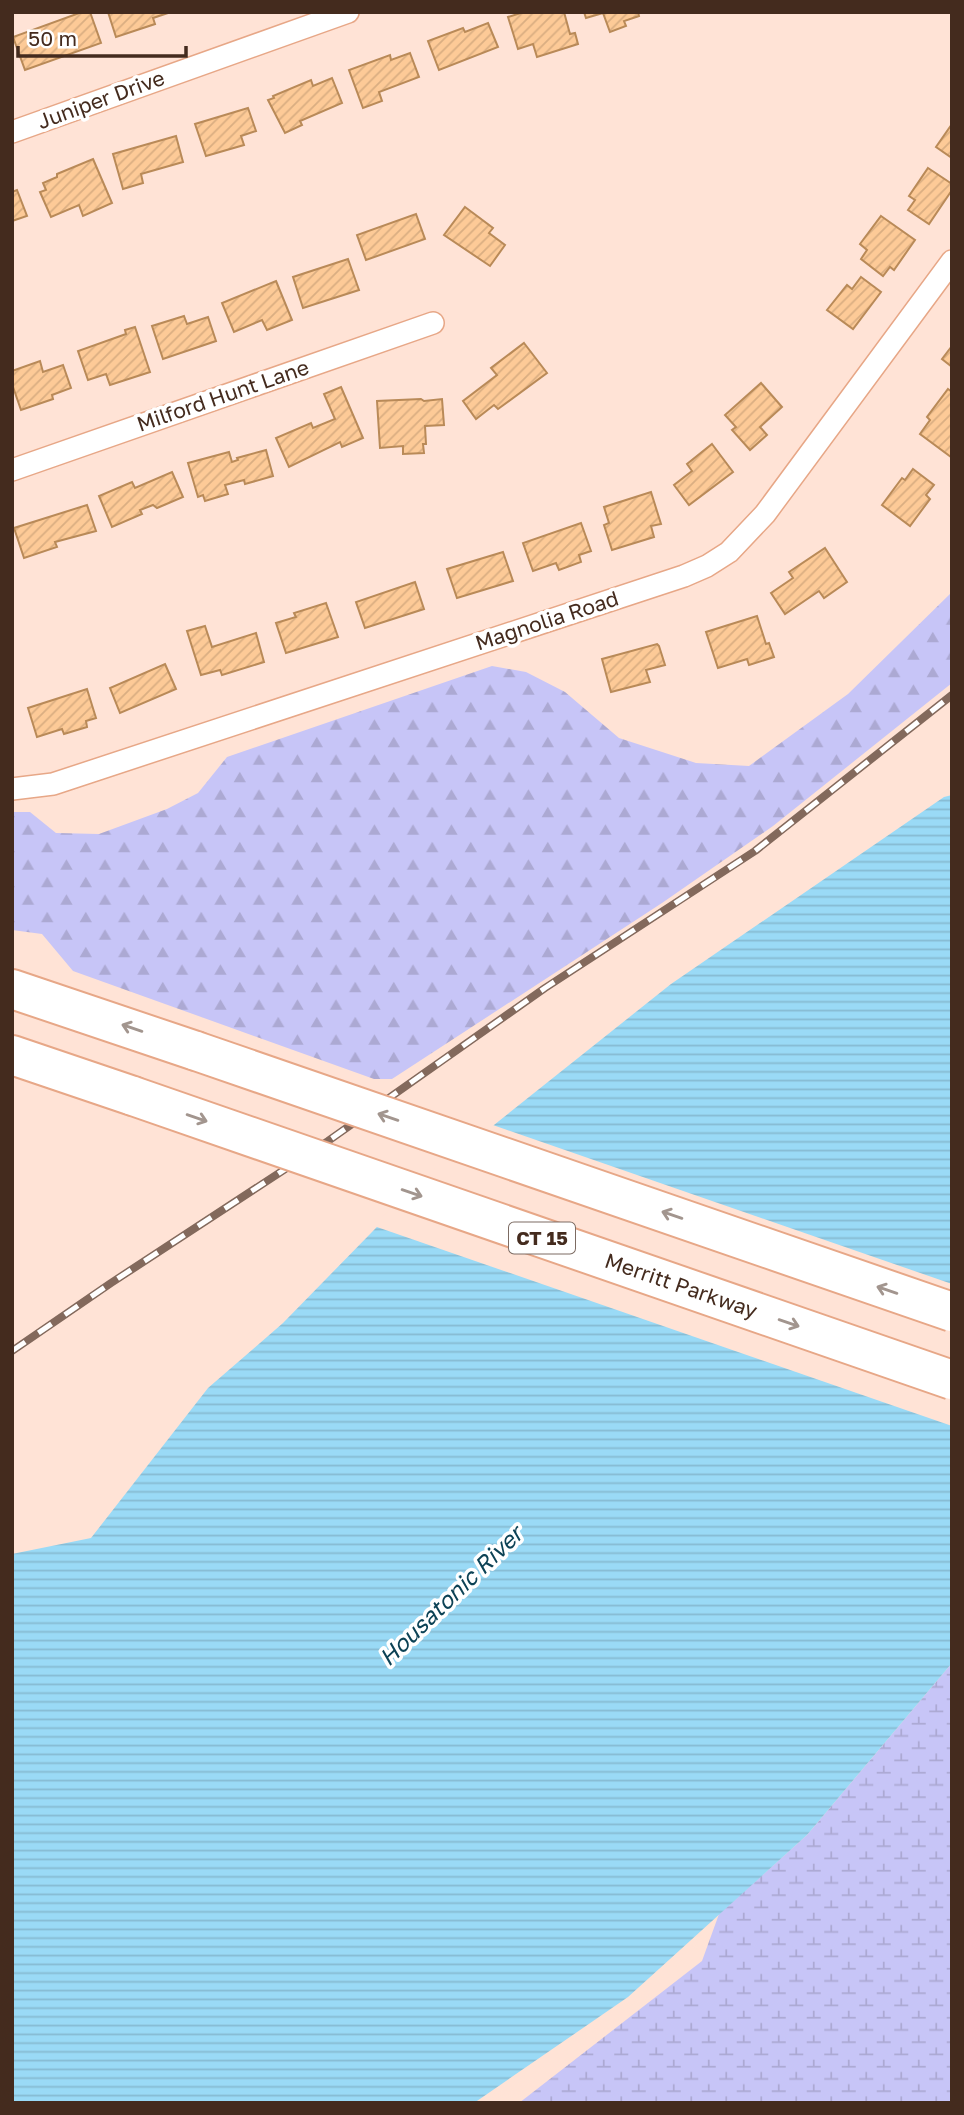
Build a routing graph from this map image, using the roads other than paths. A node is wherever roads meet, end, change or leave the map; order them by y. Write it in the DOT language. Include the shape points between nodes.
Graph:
graph roads {
  1 [pos="348,12"];
  2 [pos="12,132"];
  3 [pos="952,261"];
  4 [pos="433,323"];
  5 [pos="12,470"];
  6 [pos="12,789"];
  7 [pos="16,989"];
  8 [pos="12,1055"];
  9 [pos="952,1312"];
  10 [pos="952,1380"];
  1 -- 2 [label="street, Juniper Drive"];
  3 -- 6 [label="street, Magnolia Road" via="765,514 729,552 707,566 53,784"];
  4 -- 5 [label="street, Milford Hunt Lane"];
  9 -- 7 [label="highway, one-way, bridge"];
  8 -- 10 [label="highway, Merritt Parkway / CT 15, one-way, bridge"];
}
